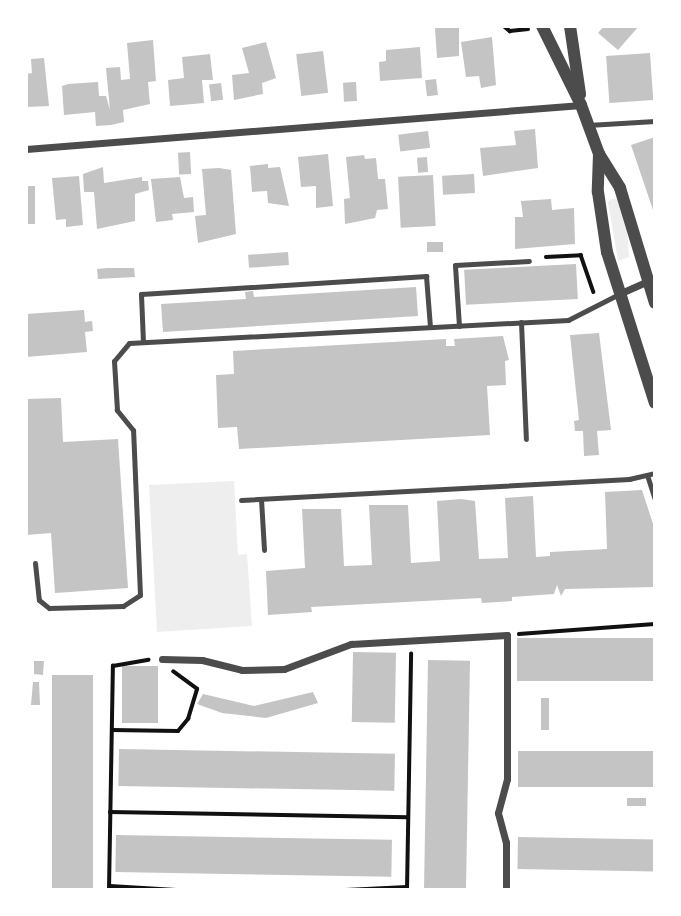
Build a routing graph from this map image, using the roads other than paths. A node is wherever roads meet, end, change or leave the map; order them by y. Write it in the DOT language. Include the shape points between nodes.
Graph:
graph roads {
  1 [pos="570,26"];
  2 [pos="542,27"];
  3 [pos="582,105"];
  4 [pos="655,121"];
  5 [pos="588,125"];
  6 [pos="26,149"];
  7 [pos="599,154"];
  8 [pos="529,261"];
  9 [pos="651,279"];
  10 [pos="621,293"];
  11 [pos="655,303"];
  12 [pos="520,322"];
  13 [pos="458,326"];
  14 [pos="430,327"];
  15 [pos="143,342"];
  16 [pos="655,403"];
  17 [pos="526,439"];
  18 [pos="655,473"];
  19 [pos="647,475"];
  20 [pos="261,499"];
  21 [pos="242,500"];
  22 [pos="655,500"];
  23 [pos="264,550"];
  24 [pos="35,564"];
  25 [pos="162,659"];
  26 [pos="506,890"];
  1 -- 3 [label="street"];
  2 -- 3 [label="street"];
  3 -- 5 [label="street"];
  3 -- 6 [label="street"];
  4 -- 5 [label="lane"];
  5 -- 7 [label="street"];
  7 -- 9 [label="street" via="620,188"];
  7 -- 10 [label="street" via="598,192 607,251"];
  8 -- 13 [label="lane" via="455,265"];
  9 -- 10 [label="street"];
  9 -- 11 [label="street"];
  10 -- 12 [label="lane" via="568,320"];
  10 -- 16 [label="street"];
  12 -- 13 [label="lane"];
  12 -- 17 [label="lane"];
  13 -- 14 [label="lane"];
  14 -- 15 [label="lane"];
  14 -- 15 [label="lane" via="426,276 141,294"];
  15 -- 24 [label="lane" via="129,343 114,361 117,410 132,430 140,596 124,606 49,608 39,600"];
  18 -- 19 [label="lane"];
  19 -- 20 [label="lane"];
  19 -- 22 [label="lane"];
  20 -- 21 [label="lane"];
  20 -- 23 [label="lane"];
  25 -- 26 [label="street" via="202,660 242,670 284,669 351,644 507,635 507,779 499,813 506,842"];
}
